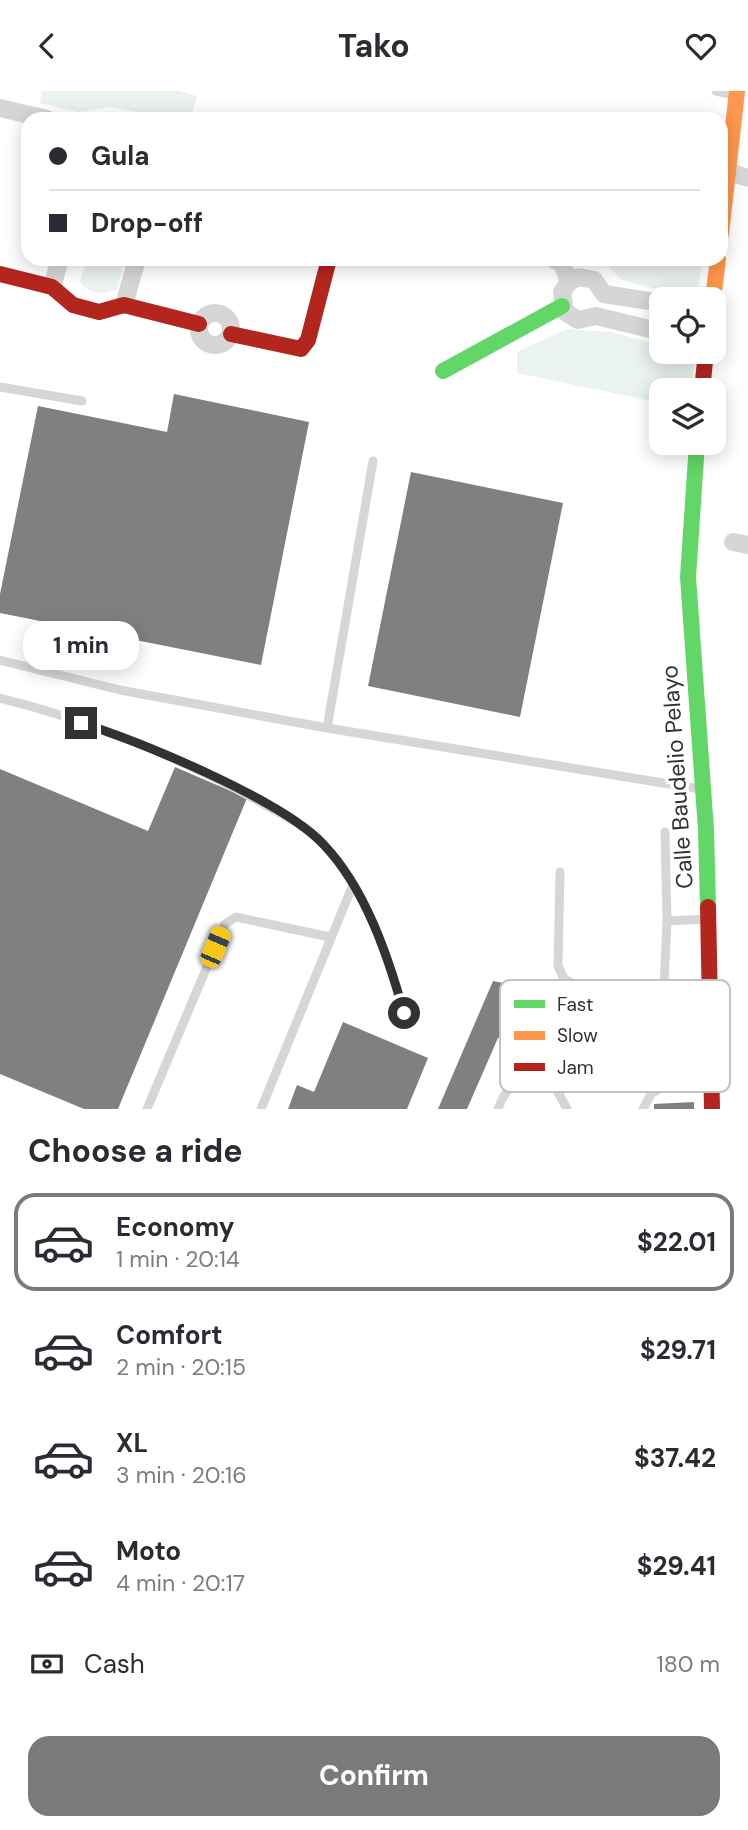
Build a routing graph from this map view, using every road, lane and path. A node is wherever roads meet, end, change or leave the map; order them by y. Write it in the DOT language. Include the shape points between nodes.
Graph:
graph roads {
  1 [pos="716,91"];
  2 [pos="737,93"];
  3 [pos="0,108"];
  4 [pos="21,113"];
  5 [pos="729,172"];
  6 [pos="748,178"];
  7 [pos="728,180"];
  8 [pos="58,266"];
  9 [pos="135,266"];
  10 [pos="327,266"];
  11 [pos="560,266"];
  12 [pos="717,266"];
  13 [pos="0,274"];
  14 [pos="569,282"];
  15 [pos="52,287"];
  16 [pos="714,287"];
  17 [pos="604,294"];
  18 [pos="649,301"];
  19 [pos="124,305"];
  20 [pos="562,306"];
  21 [pos="596,316"];
  22 [pos="199,324"];
  23 [pos="649,330"];
  24 [pos="231,334"];
  25 [pos="443,372"];
  26 [pos="0,387"];
  27 [pos="82,401"];
  28 [pos="696,455"];
  29 [pos="373,461"];
  30 [pos="0,660"];
  31 [pos="0,698"];
  32 [pos="327,728"];
  33 [pos="703,789"];
  34 [pos="665,832"];
  35 [pos="560,872"];
  36 [pos="352,887"];
  37 [pos="709,919"];
  38 [pos="667,921"];
  39 [pos="330,937"];
  40 [pos="566,980"];
  41 [pos="664,980"];
  42 [pos="710,980"];
  43 [pos="404,1013"];
  44 [pos="507,1092"];
  45 [pos="558,1092"];
  46 [pos="654,1092"];
  47 [pos="502,1099"];
  48 [pos="147,1109"];
  49 [pos="261,1109"];
  50 [pos="498,1109"];
  51 [pos="507,1109"];
  52 [pos="567,1109"];
  53 [pos="643,1109"];
  1 -- 2 [label="lane"];
  2 -- 5 [label="street"];
  3 -- 4 [label="street"];
  5 -- 6 [label="street"];
  5 -- 7 [label="street"];
  8 -- 15 [label="street"];
  9 -- 19 [label="street"];
  10 -- 24 [label="street" via="308,340 301,349"];
  11 -- 14 [label="street"];
  12 -- 16 [label="street"];
  13 -- 15 [label="street"];
  14 -- 17 [label="street" via="579,277 594,280"];
  14 -- 20 [label="street" via="562,292"];
  15 -- 19 [label="street" via="73,306 99,312"];
  17 -- 18 [label="street"];
  17 -- 21 [label="street"];
  19 -- 22 [label="street"];
  20 -- 21 [label="street" via="578,320"];
  20 -- 25 [label="street"];
  21 -- 23 [label="street"];
  22 -- 24 [label="street" via="200,337 209,345 224,343"];
  26 -- 27 [label="lane"];
  28 -- 33 [label="street, Calle Baudelio Pelayo" via="688,577"];
  29 -- 32 [label="lane"];
  30 -- 32 [label="lane" via="121,690"];
  31 -- 36 [label="lane" via="104,730 230,785 304,827 339,863"];
  32 -- 33 [label="lane"];
  33 -- 37 [label="street, Calle Baudelio Pelayo"];
  34 -- 38 [label="lane"];
  35 -- 40 [label="lane" via="558,967"];
  36 -- 39 [label="lane"];
  36 -- 43 [label="lane" via="390,962"];
  37 -- 38 [label="lane"];
  37 -- 42 [label="street, Calle Baudelio Pelayo"];
  38 -- 41 [label="lane"];
  39 -- 48 [label="lane" via="236,917 228,921"];
  39 -- 49 [label="lane"];
  44 -- 47 [label="lane"];
  45 -- 52 [label="lane"];
  46 -- 53 [label="lane"];
  47 -- 50 [label="lane"];
  47 -- 51 [label="lane"];
}
